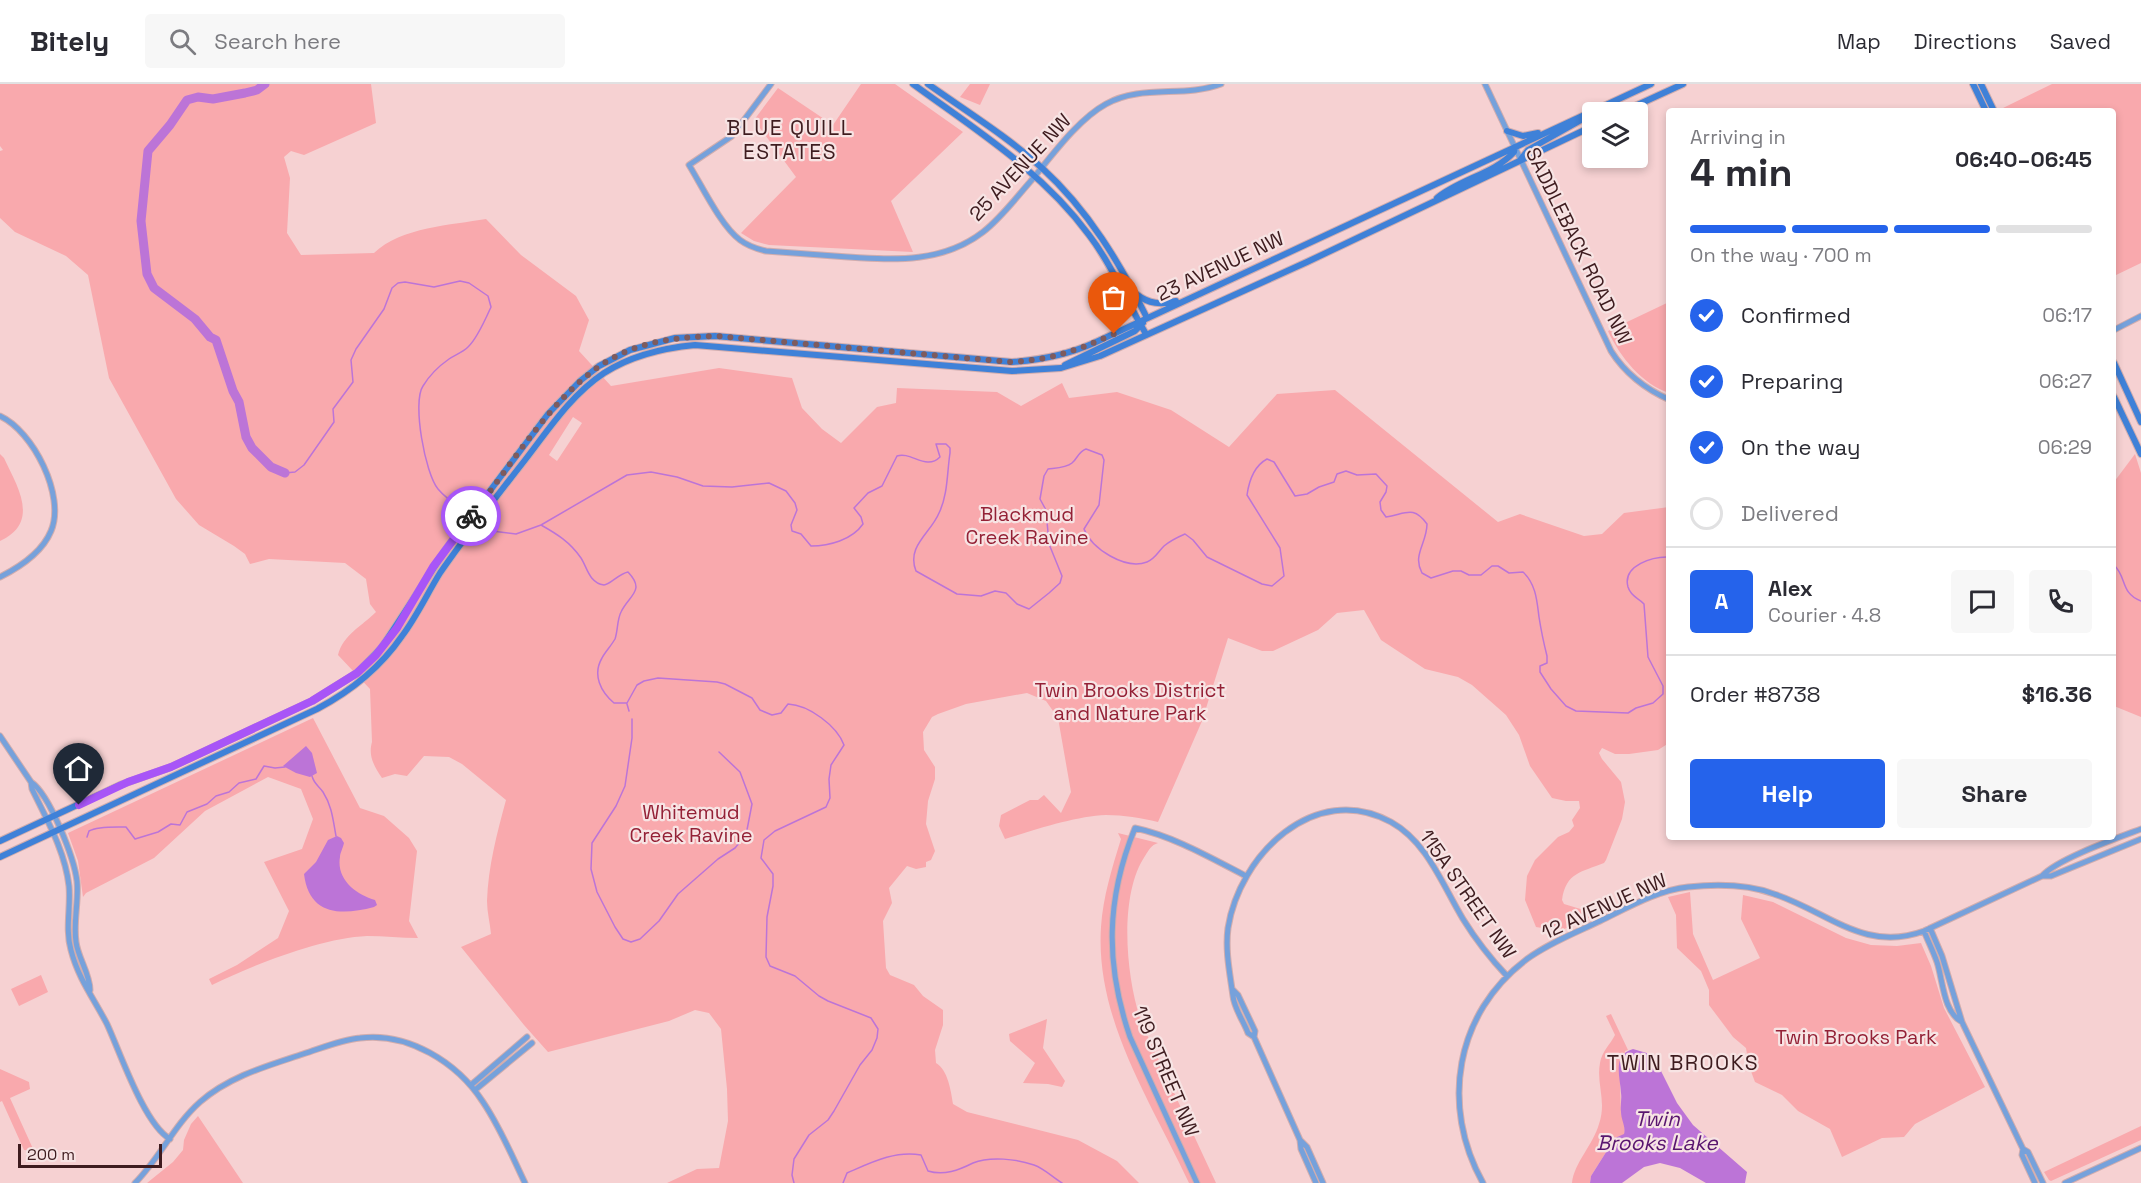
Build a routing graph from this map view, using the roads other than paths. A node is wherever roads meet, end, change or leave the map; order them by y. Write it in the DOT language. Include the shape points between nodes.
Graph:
graph roads {
  1 [pos="771,84"];
  2 [pos="913,84"];
  3 [pos="928,84"];
  4 [pos="1221,84"];
  5 [pos="1485,84"];
  6 [pos="1651,84"];
  7 [pos="1683,84"];
  8 [pos="1973,84"];
  9 [pos="1981,84"];
  10 [pos="1612,102"];
  11 [pos="1644,102"];
  12 [pos="1985,108"];
  13 [pos="1993,108"];
  14 [pos="1582,116"];
  15 [pos="1582,121"];
  16 [pos="1551,130"];
  17 [pos="1507,131"];
  18 [pos="1582,131"];
  19 [pos="1515,147"];
  20 [pos="1521,160"];
  21 [pos="1042,168"];
  22 [pos="1036,175"];
  23 [pos="1430,204"];
  24 [pos="1215,286"];
  25 [pos="1133,292"];
  26 [pos="2141,316"];
  27 [pos="1147,318"];
  28 [pos="1140,324"];
  29 [pos="2116,329"];
  30 [pos="1146,334"];
  31 [pos="2116,367"];
  32 [pos="1061,368"];
  33 [pos="1666,398"];
  34 [pos="2116,401"];
  35 [pos="0,416"];
  36 [pos="2141,422"];
  37 [pos="2141,454"];
  38 [pos="493,495"];
  39 [pos="0,577"];
  40 [pos="0,736"];
  41 [pos="50,818"];
  42 [pos="2141,829"];
  43 [pos="56,831"];
  44 [pos="2116,839"];
  45 [pos="2141,839"];
  46 [pos="2113,840"];
  47 [pos="0,842"];
  48 [pos="0,857"];
  49 [pos="1246,876"];
  50 [pos="2042,876"];
  51 [pos="1927,930"];
  52 [pos="1507,976"];
  53 [pos="527,1037"];
  54 [pos="532,1043"];
  55 [pos="473,1088"];
  56 [pos="170,1139"];
  57 [pos="1300,1140"];
  58 [pos="2141,1148"];
  59 [pos="2023,1149"];
  60 [pos="135,1183"];
  61 [pos="525,1183"];
  62 [pos="1197,1183"];
  63 [pos="1316,1183"];
  64 [pos="1323,1183"];
  65 [pos="1483,1183"];
  66 [pos="2035,1183"];
  67 [pos="2043,1183"];
  68 [pos="2065,1183"];
  1 -- 22 [label="street, 25 AVENUE NW" via="732,136 689,165 724,222 751,247 895,260 935,255 984,231"];
  2 -- 22 [label="main road"];
  3 -- 21 [label="main road"];
  4 -- 21 [label="street, 25 AVENUE NW" via="1196,90 1139,93 1112,100 1089,115"];
  5 -- 17 [label="street, SADDLEBACK ROAD NW"];
  6 -- 10 [label="main road, 23 AVENUE NW"];
  7 -- 11 [label="main road"];
  8 -- 12 [label="main road"];
  9 -- 13 [label="main road"];
  14 -- 16 [label="main road, 23 AVENUE NW"];
  15 -- 20 [label="main road" via="1528,150"];
  16 -- 17 [label="main road" via="1527,136"];
  16 -- 19 [label="main road, 23 AVENUE NW"];
  17 -- 19 [label="street, SADDLEBACK ROAD NW"];
  18 -- 20 [label="main road, 23 AVENUE NW"];
  19 -- 20 [label="street, SADDLEBACK ROAD NW"];
  19 -- 23 [label="main road" via="1503,161 1446,190"];
  19 -- 24 [label="main road, 23 AVENUE NW"];
  20 -- 23 [label="main road, 23 AVENUE NW"];
  20 -- 33 [label="street, SADDLEBACK ROAD NW" via="1611,351 1636,381"];
  21 -- 22 [label="street, 25 AVENUE NW"];
  21 -- 25 [label="main road" via="1098,231"];
  22 -- 28 [label="main road" via="1091,237"];
  23 -- 30 [label="main road, 23 AVENUE NW"];
  24 -- 25 [label="main road" via="1164,303 1146,302"];
  24 -- 27 [label="main road, 23 AVENUE NW"];
  25 -- 27 [label="main road"];
  26 -- 29 [label="street"];
  27 -- 28 [label="main road"];
  28 -- 30 [label="main road"];
  28 -- 32 [label="main road"];
  28 -- 38 [label="main road, 23 AVENUE NW" via="1068,353 1011,362 716,336 659,341 616,356 579,381 548,414"];
  30 -- 32 [label="main road, 23 AVENUE NW" via="1100,356"];
  31 -- 36 [label="main road"];
  32 -- 38 [label="main road, 23 AVENUE NW" via="1012,371 695,345 661,350 620,364 585,388"];
  34 -- 37 [label="main road"];
  35 -- 39 [label="street" via="29,439 55,501 52,531 38,551"];
  38 -- 41 [label="main road, 23 AVENUE NW" via="433,567 397,628 350,678 326,694 245,733"];
  38 -- 43 [label="main road, 23 AVENUE NW" via="390,653 363,680 310,713"];
  40 -- 41 [label="street" via="37,786"];
  41 -- 43 [label="street"];
  41 -- 47 [label="main road, 23 AVENUE NW"];
  42 -- 44 [label="street, 12 AVENUE NW"];
  43 -- 48 [label="main road, 23 AVENUE NW"];
  43 -- 56 [label="street" via="72,859 75,873 75,938 90,990 148,1113"];
  45 -- 50 [label="street, 12 AVENUE NW" via="2051,876"];
  46 -- 50 [label="street, 12 AVENUE NW" via="2049,868"];
  49 -- 52 [label="street, 115A STREET NW" via="1258,858 1289,828 1309,818 1336,811 1372,814 1411,837 1426,855 1477,941"];
  49 -- 57 [label="street, 115A STREET NW" via="1228,930 1233,997"];
  49 -- 62 [label="street, 119 STREET NW" via="1152,832 1135,828 1114,898 1114,983 1130,1037"];
  50 -- 51 [label="street, 12 AVENUE NW"];
  51 -- 52 [label="street, 12 AVENUE NW" via="1894,937 1866,935 1758,889 1685,887 1652,897 1556,942 1527,958"];
  51 -- 59 [label="street" via="1942,956 1962,1022"];
  52 -- 65 [label="street, 12 AVENUE NW" via="1475,1021 1461,1065 1459,1106 1464,1140"];
  53 -- 55 [label="street"];
  54 -- 55 [label="street"];
  55 -- 56 [label="street" via="432,1053 409,1043 379,1037 344,1041 233,1079 194,1108"];
  55 -- 61 [label="street" via="493,1118"];
  56 -- 60 [label="street"];
  57 -- 63 [label="street"];
  57 -- 64 [label="street" via="1308,1148"];
  58 -- 68 [label="street"];
  59 -- 66 [label="street"];
  59 -- 67 [label="street"];
}
